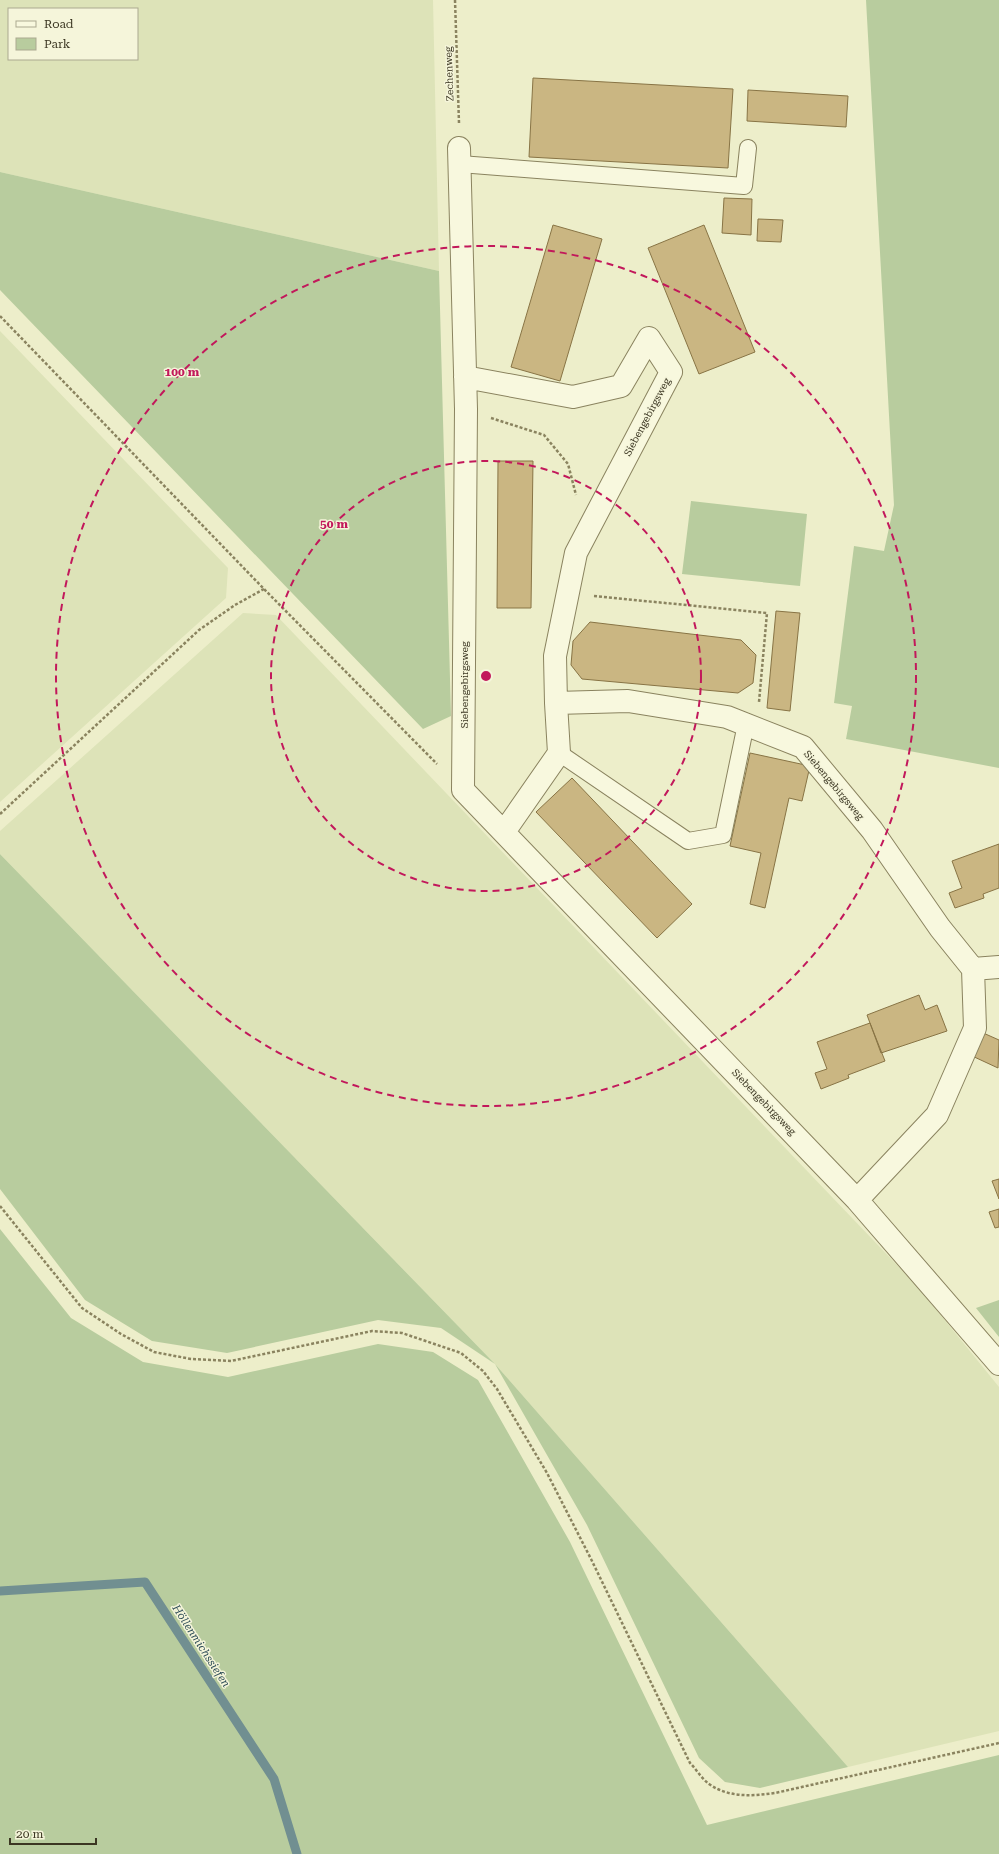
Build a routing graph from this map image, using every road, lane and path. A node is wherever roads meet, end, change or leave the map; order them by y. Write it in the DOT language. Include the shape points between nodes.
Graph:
graph roads {
  1 [pos="455,0"];
  2 [pos="748,148"];
  3 [pos="460,156"];
  4 [pos="0,316"];
  5 [pos="465,377"];
  6 [pos="466,409"];
  7 [pos="586,534"];
  8 [pos="264,589"];
  9 [pos="568,593"];
  10 [pos="556,703"];
  11 [pos="751,726"];
  12 [pos="559,753"];
  13 [pos="463,790"];
  14 [pos="0,814"];
  15 [pos="504,832"];
  16 [pos="999,967"];
  17 [pos="973,969"];
  18 [pos="857,1200"];
  19 [pos="0,1206"];
  20 [pos="999,1364"];
  21 [pos="999,1743"];
  1 -- 3 [label="path, Zechenweg"];
  2 -- 3 [label="lane" via="744,186"];
  3 -- 5 [label="street, Siebengebirgsweg"];
  4 -- 8 [label="path"];
  5 -- 6 [label="street, Siebengebirgsweg"];
  5 -- 7 [label="street, Siebengebirgsweg" via="573,397 621,386 649,338 671,372"];
  6 -- 7 [label="path" via="544,435 568,464"];
  6 -- 13 [label="street, Siebengebirgsweg"];
  7 -- 9 [label="street, Siebengebirgsweg" via="576,553"];
  8 -- 13 [label="path"];
  8 -- 14 [label="path" via="199,630"];
  9 -- 10 [label="street, Siebengebirgsweg" via="555,656"];
  9 -- 11 [label="path" via="767,613"];
  10 -- 11 [label="street, Siebengebirgsweg" via="628,701 727,717"];
  10 -- 12 [label="street, Siebengebirgsweg"];
  11 -- 12 [label="lane" via="723,835 688,841"];
  11 -- 17 [label="street, Siebengebirgsweg" via="803,746 872,830 940,928"];
  12 -- 15 [label="street"];
  13 -- 15 [label="street, Siebengebirgsweg"];
  15 -- 18 [label="street, Siebengebirgsweg"];
  16 -- 17 [label="street"];
  17 -- 18 [label="street" via="976,1028 936,1115"];
  18 -- 20 [label="street, Siebengebirgsweg"];
  19 -- 21 [label="path" via="82,1308 120,1334 154,1352 191,1359 231,1361 372,1331 402,1333 461,1353 483,1371 497,1389 547,1473 690,1763 709,1783 732,1794 754,1796"];
}
